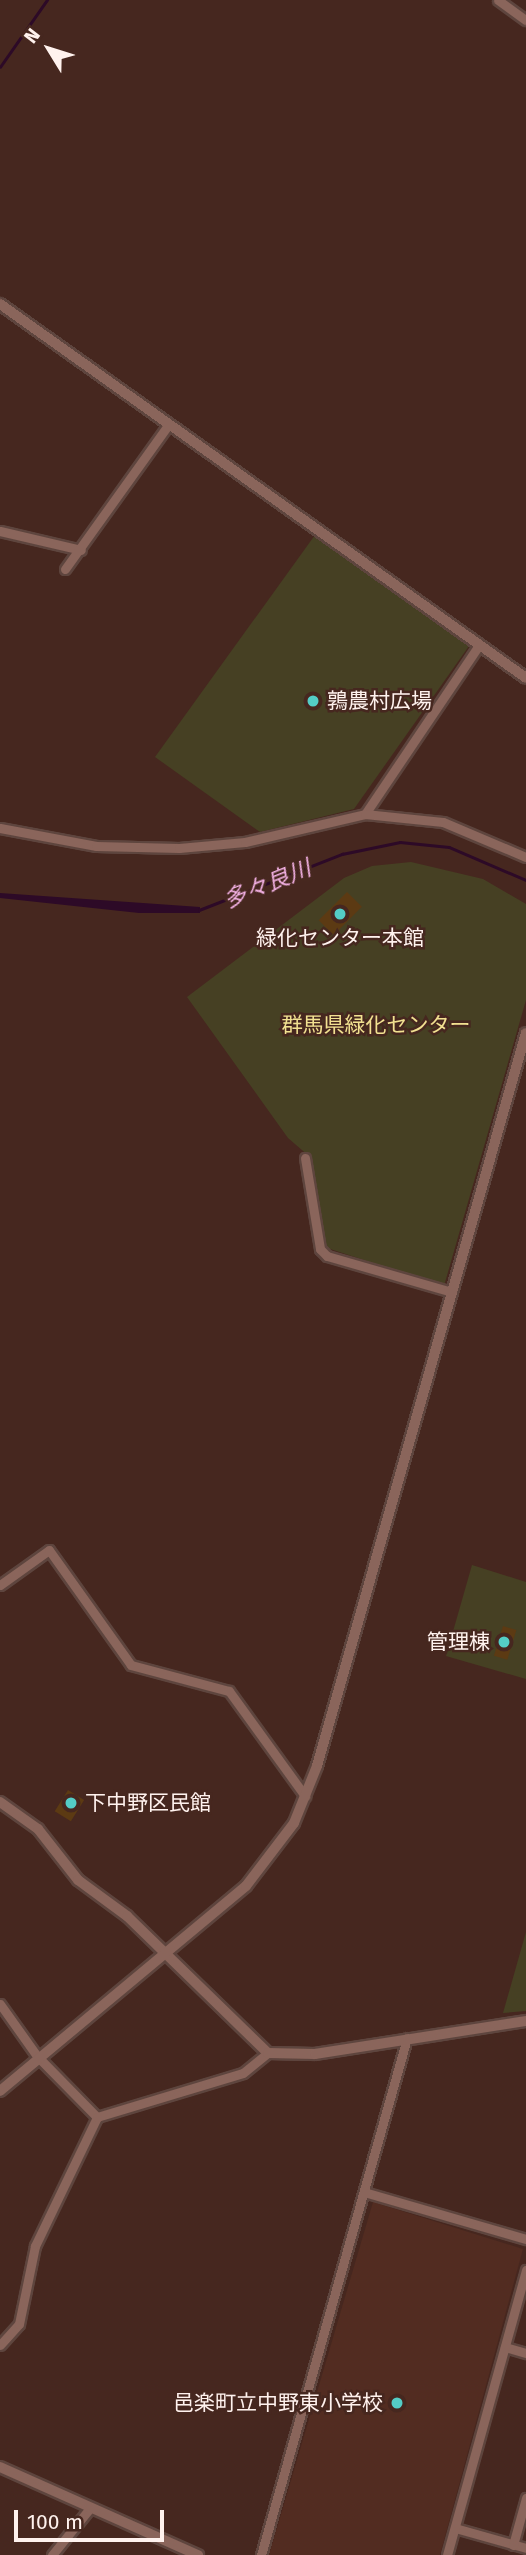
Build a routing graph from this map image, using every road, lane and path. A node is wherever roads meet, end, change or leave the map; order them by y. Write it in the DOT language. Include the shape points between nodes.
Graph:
graph roads {
  1 [pos="498,0"];
  2 [pos="526,20"];
  3 [pos="0,304"];
  4 [pos="169,424"];
  5 [pos="0,531"];
  6 [pos="81,550"];
  7 [pos="65,569"];
  8 [pos="479,645"];
  9 [pos="526,678"];
  10 [pos="365,814"];
  11 [pos="0,828"];
  12 [pos="526,857"];
  13 [pos="526,1033"];
  14 [pos="305,1158"];
  15 [pos="452,1293"];
  16 [pos="0,1586"];
  17 [pos="305,1796"];
  18 [pos="0,1802"];
  19 [pos="163,1955"];
  20 [pos="0,2004"];
  21 [pos="526,2021"];
  22 [pos="407,2038"];
  23 [pos="268,2053"];
  24 [pos="37,2056"];
  25 [pos="0,2091"];
  26 [pos="97,2117"];
  27 [pos="364,2192"];
  28 [pos="526,2239"];
  29 [pos="526,2270"];
  30 [pos="523,2295"];
  31 [pos="0,2345"];
  32 [pos="505,2347"];
  33 [pos="526,2353"];
  34 [pos="0,2467"];
  35 [pos="526,2498"];
  36 [pos="90,2508"];
  37 [pos="455,2528"];
  38 [pos="513,2545"];
  39 [pos="526,2548"];
  40 [pos="52,2555"];
  41 [pos="198,2555"];
  42 [pos="261,2555"];
  43 [pos="447,2555"];
  1 -- 2 [label="street"];
  3 -- 4 [label="street"];
  4 -- 6 [label="street"];
  4 -- 8 [label="street"];
  5 -- 6 [label="street"];
  6 -- 7 [label="street"];
  8 -- 9 [label="street"];
  8 -- 10 [label="street"];
  10 -- 11 [label="street" via="245,842 179,848 96,846"];
  10 -- 12 [label="street" via="443,822"];
  13 -- 15 [label="street"];
  14 -- 15 [label="street" via="320,1249 327,1256"];
  15 -- 17 [label="street"];
  16 -- 17 [label="street" via="49,1550 131,1665 229,1691"];
  17 -- 19 [label="street" via="295,1823 246,1886"];
  18 -- 19 [label="street" via="38,1829 68,1870"];
  19 -- 23 [label="street"];
  19 -- 24 [label="street"];
  20 -- 24 [label="street"];
  21 -- 22 [label="street"];
  22 -- 23 [label="street" via="315,2054"];
  22 -- 27 [label="street"];
  23 -- 26 [label="street" via="243,2073"];
  24 -- 25 [label="street"];
  24 -- 26 [label="street"];
  26 -- 31 [label="street" via="35,2246 19,2324"];
  27 -- 28 [label="street"];
  27 -- 42 [label="street"];
  29 -- 30 [label="street"];
  30 -- 32 [label="street"];
  32 -- 33 [label="street"];
  32 -- 37 [label="street"];
  34 -- 36 [label="street"];
  35 -- 38 [label="street"];
  36 -- 40 [label="street"];
  36 -- 41 [label="street"];
  37 -- 38 [label="street"];
  37 -- 43 [label="street"];
  38 -- 39 [label="street"];
}
